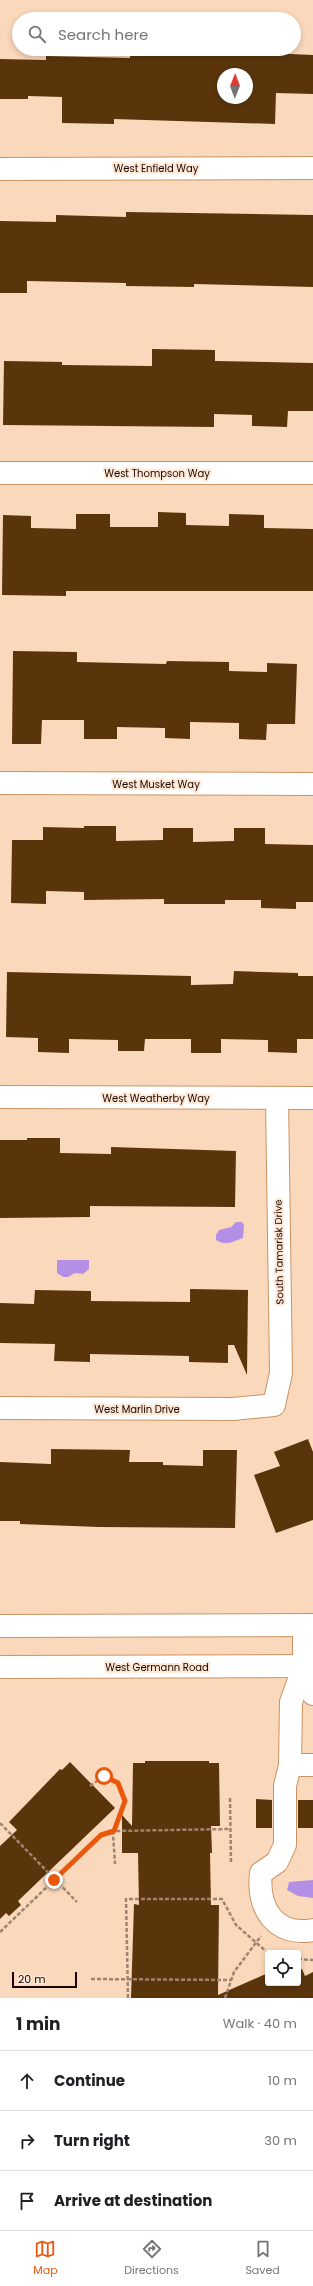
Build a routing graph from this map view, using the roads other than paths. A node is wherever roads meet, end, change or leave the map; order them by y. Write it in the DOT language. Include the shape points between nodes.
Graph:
graph roads {
  1 [pos="313,168"];
  2 [pos="0,169"];
  3 [pos="0,473"];
  4 [pos="313,473"];
  5 [pos="0,783"];
  6 [pos="313,784"];
  7 [pos="0,1097"];
  8 [pos="277,1098"];
  9 [pos="313,1098"];
  10 [pos="274,1405"];
  11 [pos="0,1408"];
  12 [pos="308,1625"];
  13 [pos="0,1626"];
  14 [pos="308,1666"];
  15 [pos="0,1667"];
  16 [pos="313,1694"];
  17 [pos="290,1765"];
  18 [pos="313,1765"];
  19 [pos="313,1930"];
  1 -- 2 [label="street, West Enfield Way"];
  3 -- 4 [label="street, West Thompson Way"];
  5 -- 6 [label="street, West Musket Way"];
  7 -- 8 [label="street, West Weatherby Way"];
  8 -- 9 [label="street, West Weatherby Way"];
  8 -- 10 [label="street, South Tamarisk Drive" via="280,1372"];
  10 -- 11 [label="street, West Marlin Drive" via="233,1409"];
  12 -- 13 [label="street"];
  12 -- 14 [label="street"];
  14 -- 15 [label="street, West Germann Road"];
  14 -- 16 [label="street"];
  14 -- 17 [label="street" via="291,1702"];
  17 -- 18 [label="street"];
  17 -- 19 [label="street" via="286,1786 285,1845 276,1862 261,1873 259,1890 263,1906 273,1920 287,1929 303,1932"];
}
